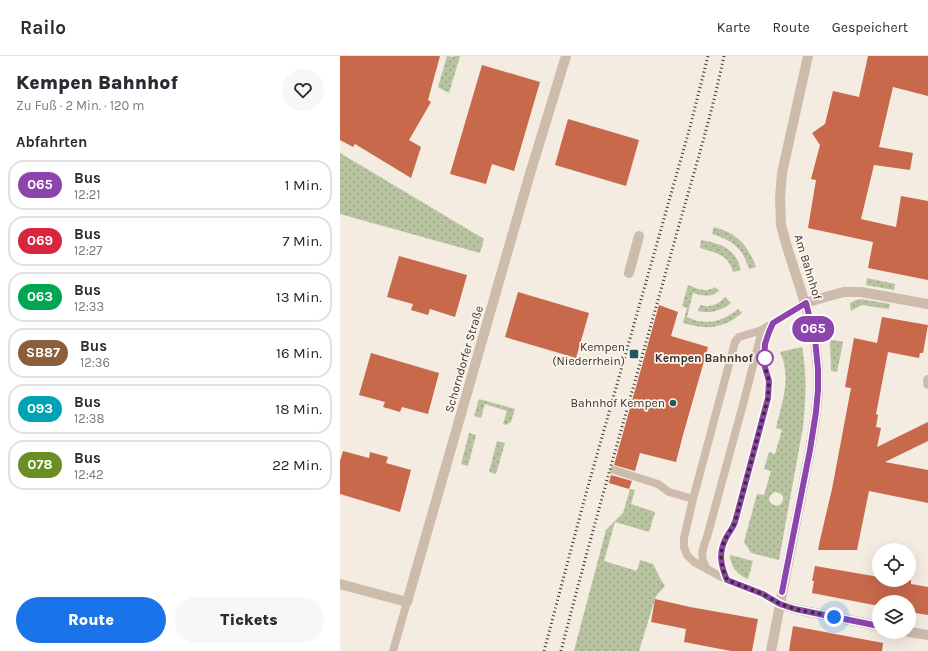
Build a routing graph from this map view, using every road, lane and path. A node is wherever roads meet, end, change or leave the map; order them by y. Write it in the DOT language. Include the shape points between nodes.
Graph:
graph roads {
  1 [pos="566,56"];
  2 [pos="808,56"];
  3 [pos="640,236"];
  4 [pos="629,273"];
  5 [pos="806,303"];
  6 [pos="928,304"];
  7 [pos="773,323"];
  8 [pos="762,330"];
  9 [pos="928,380"];
  10 [pos="928,384"];
  11 [pos="614,470"];
  12 [pos="693,499"];
  13 [pos="708,571"];
  14 [pos="727,580"];
  15 [pos="340,584"];
  16 [pos="407,602"];
  17 [pos="780,604"];
  18 [pos="872,625"];
  19 [pos="916,633"];
  20 [pos="928,635"];
  21 [pos="393,651"];
  22 [pos="771,651"];
  1 -- 16 [label="street, Schorndorfer Straße"];
  2 -- 5 [label="street, Am Bahnhof" via="782,173 780,198 781,225"];
  3 -- 4 [label="street"];
  5 -- 6 [label="street" via="844,292 861,292"];
  5 -- 7 [label="lane"];
  5 -- 17 [label="street, Am Bahnhof" via="815,339 818,398"];
  7 -- 8 [label="lane"];
  7 -- 14 [label="lane" via="765,344 764,364 769,381 768,398 735,522 722,547 722,567"];
  8 -- 12 [label="lane" via="739,338 735,342"];
  8 -- 13 [label="lane" via="702,549 702,560"];
  9 -- 10 [label="street"];
  11 -- 12 [label="lane" via="658,484 669,492"];
  12 -- 13 [label="lane" via="684,547 694,562"];
  13 -- 14 [label="lane"];
  14 -- 17 [label="lane" via="763,594"];
  15 -- 16 [label="street"];
  16 -- 21 [label="lane"];
  17 -- 18 [label="street"];
  17 -- 22 [label="street, Am Bahnhof"];
  19 -- 20 [label="street"];
}
